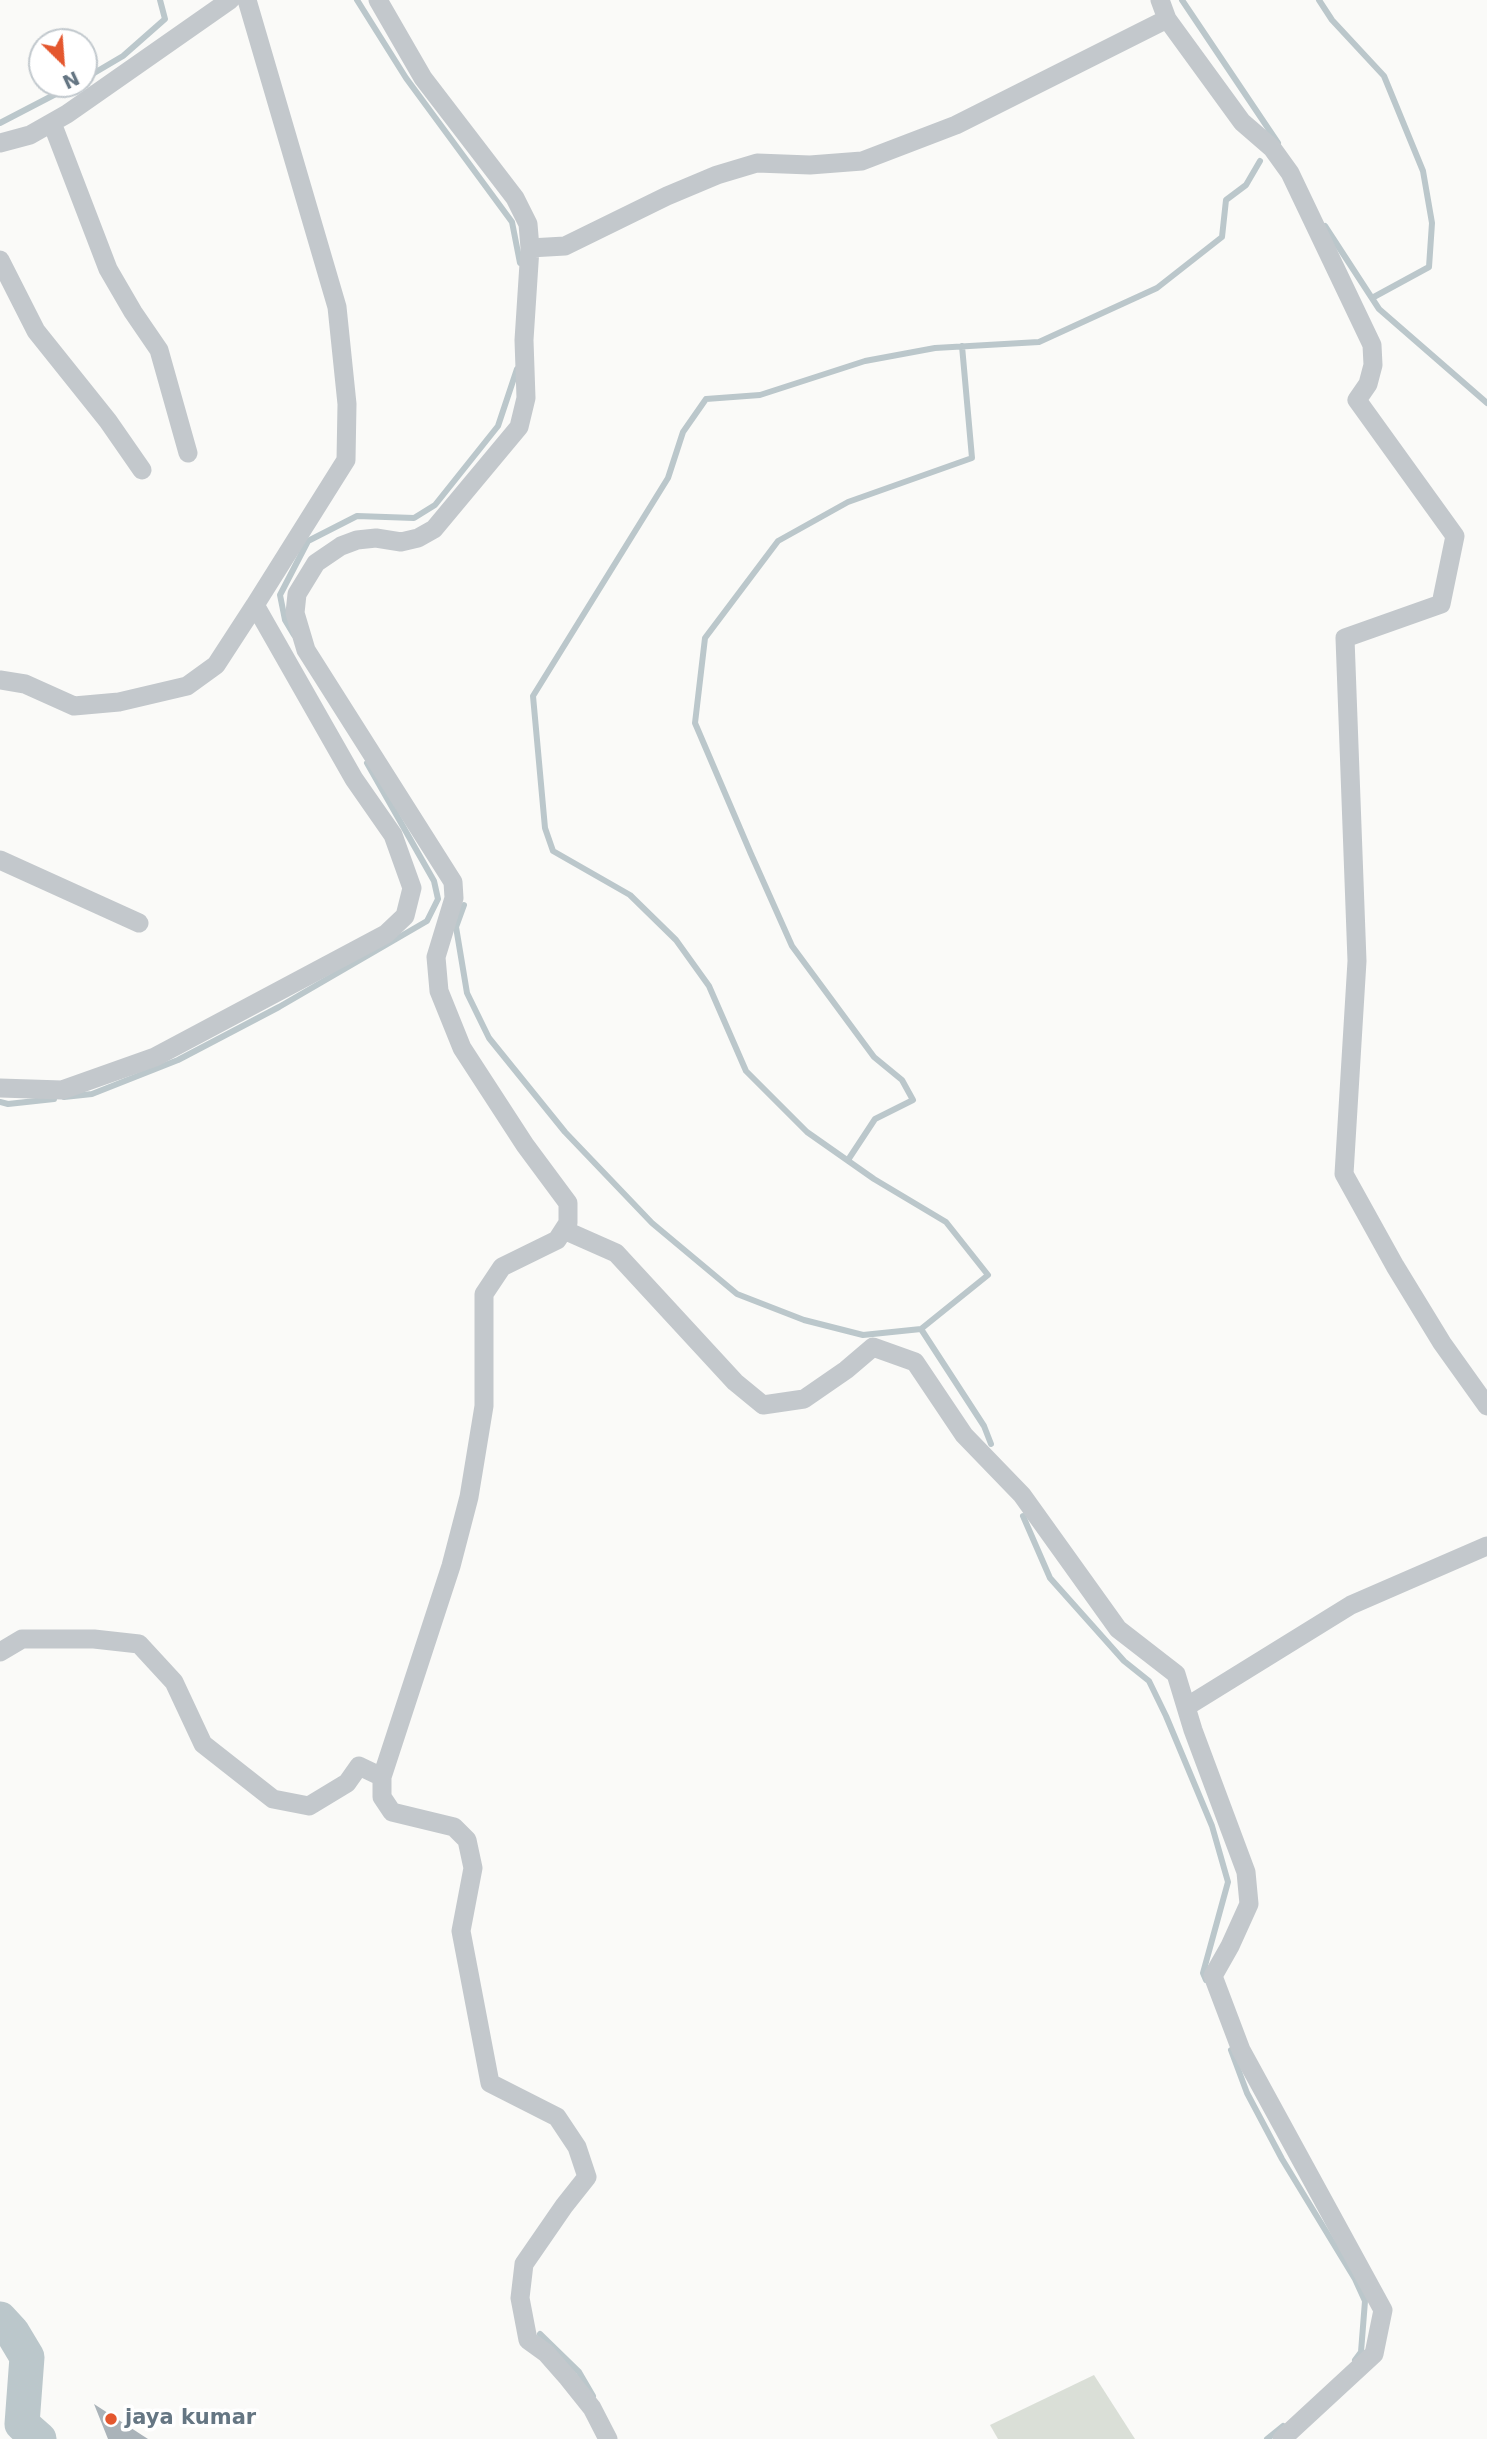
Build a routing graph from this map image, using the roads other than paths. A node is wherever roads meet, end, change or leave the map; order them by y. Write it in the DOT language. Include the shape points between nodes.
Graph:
graph roads {
  1 [pos="230,0"];
  2 [pos="247,0"];
  3 [pos="378,0"];
  4 [pos="1160,0"];
  5 [pos="1167,19"];
  6 [pos="52,123"];
  7 [pos="0,143"];
  8 [pos="530,248"];
  9 [pos="0,260"];
  10 [pos="188,453"];
  11 [pos="142,470"];
  12 [pos="255,605"];
  13 [pos="0,680"];
  14 [pos="0,860"];
  15 [pos="139,923"];
  16 [pos="0,1088"];
  17 [pos="564,1230"];
  18 [pos="1487,1406"];
  19 [pos="1487,1546"];
  20 [pos="0,1652"];
  21 [pos="1186,1707"];
  22 [pos="382,1777"];
  23 [pos="608,2439"];
  24 [pos="1282,2439"];
  1 -- 6 [label="street"];
  2 -- 12 [label="street" via="337,307 347,404 346,460"];
  3 -- 8 [label="street" via="423,78 515,198 528,224"];
  4 -- 5 [label="street"];
  5 -- 8 [label="street" via="956,125 862,161 757,163 667,196 565,246"];
  5 -- 18 [label="street" via="1242,122 1272,148 1290,173 1372,345 1368,384 1357,400 1455,536 1441,604 1345,638 1357,961 1344,1174 1395,1266"];
  6 -- 7 [label="street"];
  6 -- 10 [label="street" via="108,269 159,350"];
  8 -- 17 [label="street" via="524,340 526,398 519,427 434,529 401,542 358,540 316,563 297,594 295,613 306,650 453,882 454,898 436,957 439,990 462,1048 568,1203"];
  9 -- 11 [label="street" via="36,331"];
  12 -- 13 [label="street" via="216,665 187,685 119,702 74,706 25,684"];
  12 -- 16 [label="street" via="354,779 393,835 412,888 404,916 386,934 155,1057 62,1090"];
  14 -- 15 [label="street"];
  17 -- 21 [label="street" via="616,1253 735,1382 763,1405 804,1399 873,1347 915,1362 964,1435 1022,1495 1118,1629 1176,1674"];
  17 -- 22 [label="street" via="558,1240 502,1267 484,1294 484,1406 469,1497"];
  19 -- 21 [label="street" via="1351,1605"];
  20 -- 22 [label="street" via="22,1639 139,1644 174,1682 204,1744 273,1799 309,1806 347,1783 359,1766"];
  21 -- 24 [label="street" via="1246,1872 1249,1904 1213,1976 1241,2050 1383,2310 1374,2354"];
  22 -- 23 [label="street" via="382,1797 392,1812 454,1827 467,1840 472,1868 461,1931 490,2083 557,2117 577,2147 587,2177 524,2264 520,2298 528,2340 568,2378 592,2408"];
}
